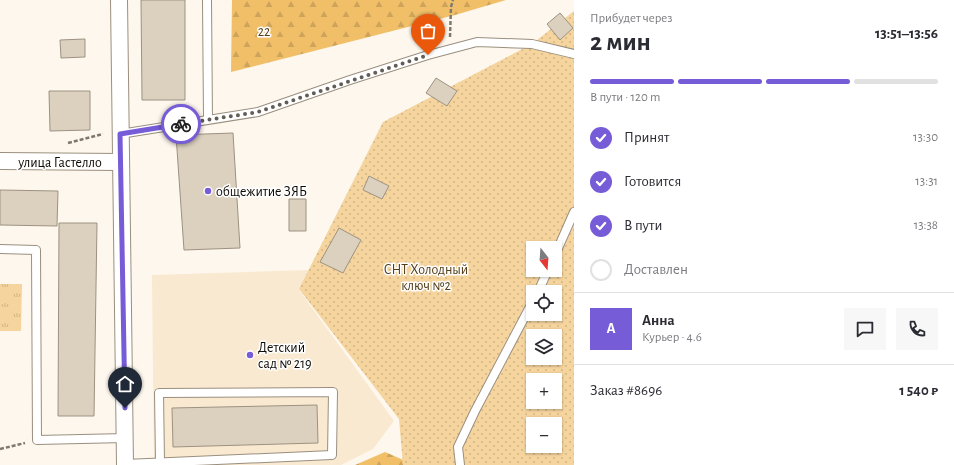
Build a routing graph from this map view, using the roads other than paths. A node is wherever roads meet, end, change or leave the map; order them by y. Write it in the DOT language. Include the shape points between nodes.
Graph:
graph roads {
  1 [pos="119,0"];
  2 [pos="207,0"];
  3 [pos="574,54"];
  4 [pos="208,120"];
  5 [pos="120,134"];
  6 [pos="0,162"];
  7 [pos="120,162"];
  8 [pos="574,212"];
  9 [pos="561,241"];
  10 [pos="0,249"];
  11 [pos="526,313"];
  12 [pos="126,438"];
  13 [pos="160,462"];
  14 [pos="125,464"];
  15 [pos="460,465"];
  1 -- 5 [label="street"];
  2 -- 4 [label="lane"];
  3 -- 4 [label="lane" via="532,44 477,42 350,80 258,112"];
  4 -- 5 [label="lane"];
  5 -- 7 [label="street"];
  6 -- 7 [label="street, улица Гастелло"];
  7 -- 12 [label="street"];
  8 -- 9 [label="lane"];
  10 -- 12 [label="lane" via="36,250 37,440"];
  11 -- 15 [label="lane" via="474,411 458,447"];
  12 -- 14 [label="street"];
  13 -- 13 [label="lane" via="332,455 333,392 159,393"];
  13 -- 14 [label="lane"];
}
